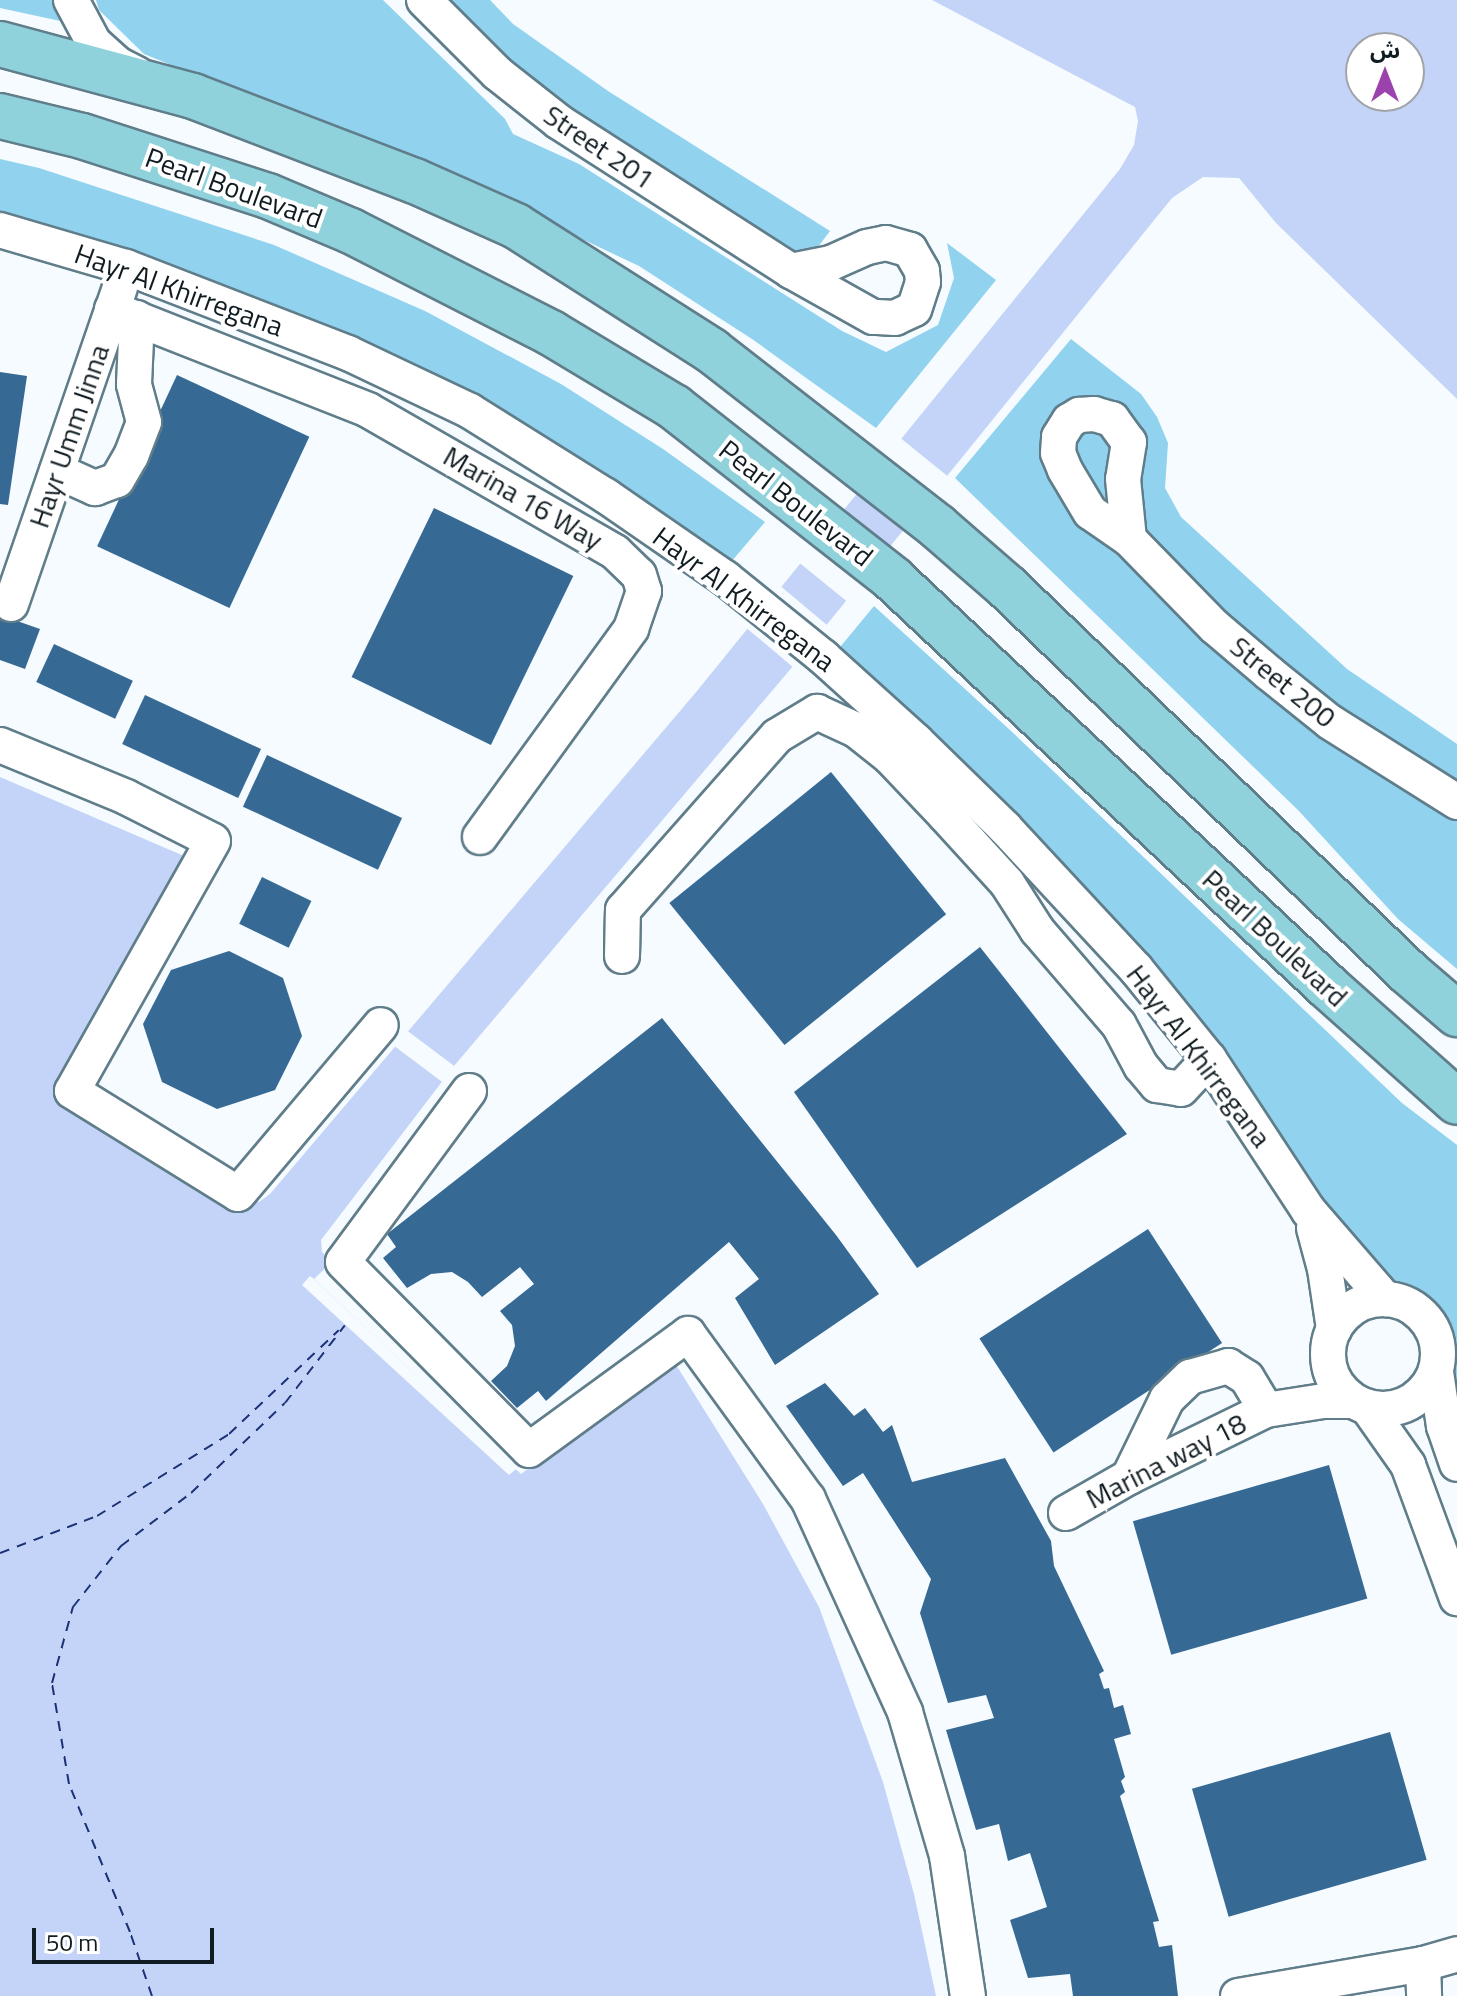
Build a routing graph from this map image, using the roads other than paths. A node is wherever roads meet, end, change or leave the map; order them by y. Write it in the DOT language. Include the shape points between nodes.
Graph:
graph roads {
  1 [pos="71,0"];
  2 [pos="424,0"];
  3 [pos="0,44"];
  4 [pos="193,96"];
  5 [pos="0,116"];
  6 [pos="0,230"];
  7 [pos="126,267"];
  8 [pos="791,271"];
  9 [pos="124,314"];
  10 [pos="57,471"];
  11 [pos="1129,539"];
  12 [pos="11,604"];
  13 [pos="0,745"];
  14 [pos="1457,802"];
  15 [pos="480,837"];
  16 [pos="622,956"];
  17 [pos="1457,1014"];
  18 [pos="381,1025"];
  19 [pos="1209,1059"];
  20 [pos="469,1091"];
  21 [pos="1457,1102"];
  22 [pos="1308,1210"];
  23 [pos="1385,1299"];
  24 [pos="1417,1310"];
  25 [pos="1457,1312"];
  26 [pos="1331,1337"];
  27 [pos="1436,1372"];
  28 [pos="1360,1404"];
  29 [pos="1266,1410"];
  30 [pos="1457,1464"];
  31 [pos="1129,1477"];
  32 [pos="1066,1513"];
  33 [pos="1457,1598"];
  34 [pos="1457,1947"];
  35 [pos="1457,1954"];
  36 [pos="1457,1967"];
  37 [pos="1423,1980"];
  38 [pos="1359,1986"];
  39 [pos="968,1996"];
  40 [pos="1238,1996"];
  1 -- 4 [label="street" via="94,43 117,64"];
  2 -- 8 [label="street, Street 201" via="497,73 559,122"];
  3 -- 4 [label="main road"];
  4 -- 17 [label="main road" via="402,175 516,226 712,351 1007,587"];
  5 -- 21 [label="main road, Pearl Boulevard" via="82,136 268,196 445,276 674,407 893,579"];
  6 -- 7 [label="street, Hayr Al Khirregana"];
  7 -- 9 [label="street, Hayr Umm Jinna"];
  7 -- 19 [label="street, Hayr Al Khirregana" via="348,353 470,411 725,578 823,657 1005,828 1136,969"];
  9 -- 10 [label="street, Hayr Umm Jinna"];
  9 -- 10 [label="street" via="144,422 131,456 117,480 95,488"];
  9 -- 15 [label="street, Marina 16 Way" via="368,410 602,544 639,575 644,591 631,629"];
  10 -- 12 [label="street, Hayr Umm Jinna"];
  11 -- 14 [label="street, Street 200" via="1215,627 1330,722"];
  13 -- 18 [label="street" via="126,797 213,841 72,1091 238,1194"];
  16 -- 19 [label="street" via="623,910 777,736 817,712 856,730 890,757 1007,883 1037,930 1119,1025 1157,1085 1181,1089"];
  19 -- 22 [label="street, Hayr Al Khirregana"];
  20 -- 39 [label="street" via="343,1262 529,1450 688,1334 808,1499 905,1712 947,1856"];
  22 -- 23 [label="street, Hayr Al Khirregana"];
  22 -- 26 [label="street, Hayr Al Khirregana" via="1325,1269"];
  23 -- 24 [label="street"];
  23 -- 26 [label="street" via="1356,1306"];
  24 -- 25 [label="street"];
  24 -- 27 [label="street" via="1436,1337"];
  26 -- 28 [label="street" via="1332,1376"];
  26 -- 29 [label="street, Marina way 18"];
  27 -- 28 [label="street" via="1410,1403 1389,1409"];
  27 -- 30 [label="street" via="1444,1426"];
  28 -- 29 [label="street, Marina way 18" via="1323,1401"];
  28 -- 33 [label="street" via="1408,1465"];
  29 -- 31 [label="street, Marina way 18"];
  29 -- 31 [label="street" via="1247,1378 1228,1366 1190,1377 1167,1399"];
  31 -- 32 [label="street, Marina way 18"];
  34 -- 37 [label="street"];
  35 -- 37 [label="street"];
  36 -- 37 [label="street"];
  37 -- 38 [label="street"];
  38 -- 40 [label="street"];
}
